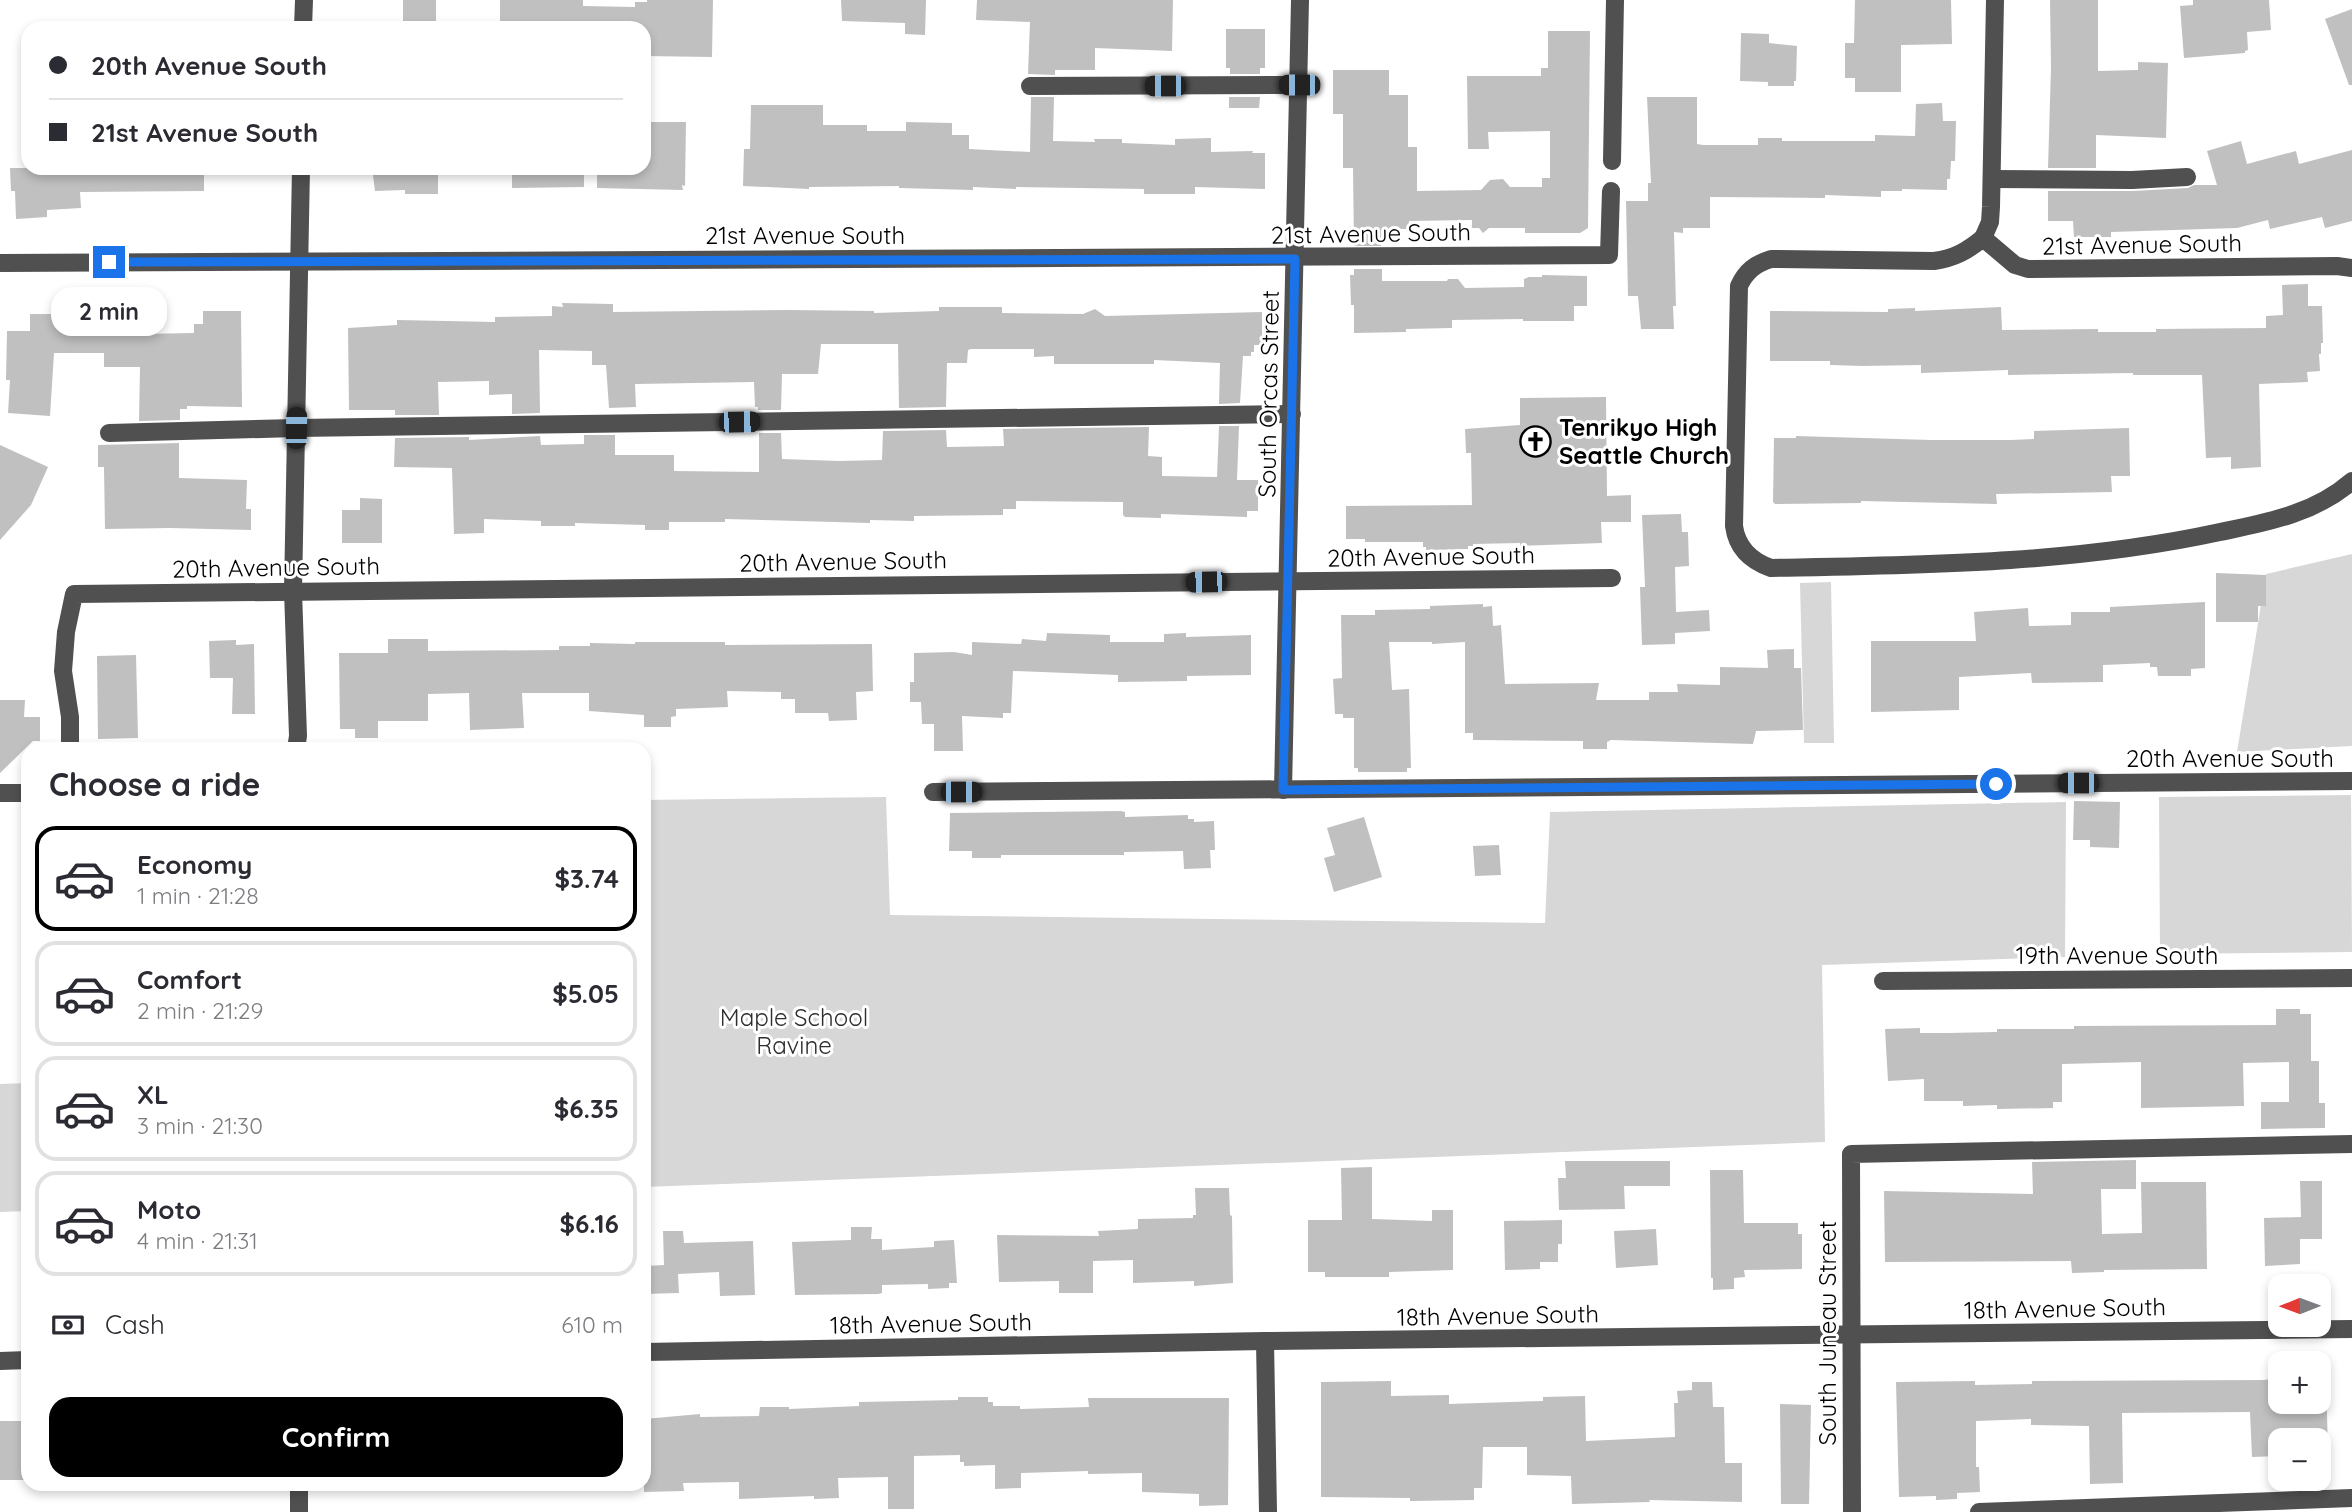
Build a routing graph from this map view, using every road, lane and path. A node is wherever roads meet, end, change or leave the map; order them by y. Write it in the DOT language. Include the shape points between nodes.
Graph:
graph roads {
  1 [pos="304,0"];
  2 [pos="1300,0"];
  3 [pos="1615,0"];
  4 [pos="1995,0"];
  5 [pos="303,21"];
  6 [pos="1299,85"];
  7 [pos="1030,86"];
  8 [pos="1612,161"];
  9 [pos="301,175"];
  10 [pos="2187,177"];
  11 [pos="1992,179"];
  12 [pos="1611,191"];
  13 [pos="1983,238"];
  14 [pos="1295,259"];
  15 [pos="299,260"];
  16 [pos="0,263"];
  17 [pos="2352,268"];
  18 [pos="1292,414"];
  19 [pos="296,428"];
  20 [pos="109,433"];
  21 [pos="2352,481"];
  22 [pos="1612,578"];
  23 [pos="1288,582"];
  24 [pos="293,591"];
  25 [pos="70,742"];
  26 [pos="297,742"];
  27 [pos="2352,781"];
  28 [pos="1283,790"];
  29 [pos="933,792"];
  30 [pos="0,793"];
  31 [pos="21,793"];
  32 [pos="2352,978"];
  33 [pos="1883,981"];
  34 [pos="2352,1144"];
  35 [pos="2352,1329"];
  36 [pos="1851,1336"];
  37 [pos="1265,1341"];
  38 [pos="651,1352"];
  39 [pos="21,1360"];
  40 [pos="0,1361"];
  41 [pos="299,1491"];
  42 [pos="2352,1498"];
  43 [pos="299,1512"];
  44 [pos="1268,1512"];
  45 [pos="1852,1512"];
  46 [pos="1979,1512"];
  1 -- 5 [label="street"];
  2 -- 6 [label="street, South Orcas Street"];
  3 -- 8 [label="street"];
  4 -- 11 [label="street"];
  6 -- 7 [label="street"];
  6 -- 14 [label="street, South Orcas Street"];
  9 -- 15 [label="street"];
  10 -- 11 [label="street"];
  11 -- 13 [label="street" via="1990,222"];
  12 -- 14 [label="street, 21st Avenue South" via="1609,254"];
  13 -- 17 [label="street, 21st Avenue South" via="2015,265 2028,269"];
  13 -- 21 [label="street" via="1950,259 1771,259 1756,264 1744,276 1739,286 1734,526 1747,555 1771,568 2054,557 2142,547 2272,521 2309,509"];
  14 -- 15 [label="street, 21st Avenue South"];
  14 -- 18 [label="street, South Orcas Street"];
  15 -- 16 [label="street, 21st Avenue South"];
  15 -- 19 [label="street"];
  18 -- 19 [label="street"];
  18 -- 23 [label="street, South Orcas Street"];
  19 -- 20 [label="street"];
  19 -- 24 [label="street"];
  22 -- 23 [label="street, 20th Avenue South"];
  23 -- 24 [label="street, 20th Avenue South"];
  23 -- 28 [label="street, South Orcas Street"];
  24 -- 25 [label="street, 20th Avenue South" via="74,594 63,671"];
  24 -- 26 [label="street"];
  27 -- 28 [label="street, 20th Avenue South"];
  28 -- 29 [label="street, 20th Avenue South"];
  30 -- 31 [label="street"];
  32 -- 33 [label="street, 19th Avenue South"];
  34 -- 36 [label="street, South Juneau Street" via="1851,1154"];
  35 -- 36 [label="street, 18th Avenue South"];
  36 -- 37 [label="street, 18th Avenue South"];
  36 -- 45 [label="street, South Juneau Street"];
  37 -- 38 [label="street, 18th Avenue South"];
  37 -- 44 [label="street"];
  39 -- 40 [label="street"];
  41 -- 43 [label="street"];
  42 -- 46 [label="street"];
}
